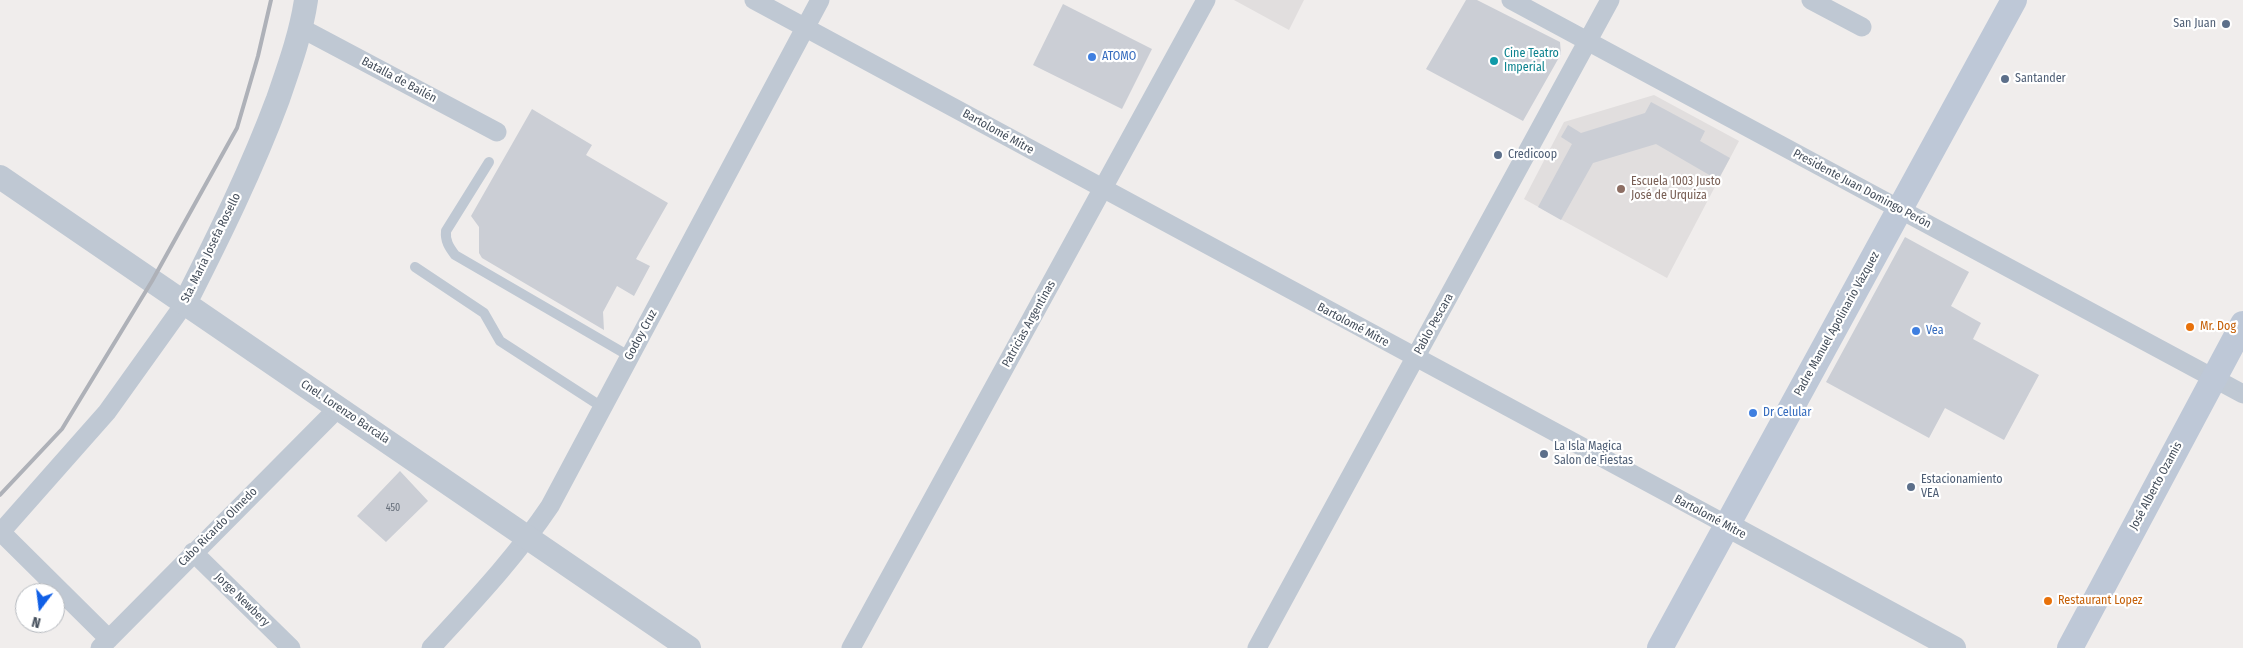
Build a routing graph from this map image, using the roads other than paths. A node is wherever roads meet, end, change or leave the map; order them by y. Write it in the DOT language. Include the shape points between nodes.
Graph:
graph roads {
  1 [pos="306,0"];
  2 [pos="754,0"];
  3 [pos="820,0"];
  4 [pos="1206,0"];
  5 [pos="1512,0"];
  6 [pos="1610,0"];
  7 [pos="1811,0"];
  8 [pos="2014,0"];
  9 [pos="1862,27"];
  10 [pos="301,28"];
  11 [pos="805,28"];
  12 [pos="1588,41"];
  13 [pos="497,132"];
  14 [pos="489,162"];
  15 [pos="0,177"];
  16 [pos="1104,190"];
  17 [pos="1900,209"];
  18 [pos="415,267"];
  19 [pos="185,303"];
  20 [pos="2243,324"];
  21 [pos="630,356"];
  22 [pos="1415,358"];
  23 [pos="2213,379"];
  24 [pos="2243,394"];
  25 [pos="602,407"];
  26 [pos="338,408"];
  27 [pos="1727,525"];
  28 [pos="1,533"];
  29 [pos="528,538"];
  30 [pos="193,552"];
  31 [pos="104,643"];
  32 [pos="289,647"];
  33 [pos="431,648"];
  34 [pos="689,648"];
  35 [pos="852,648"];
  36 [pos="1257,648"];
  37 [pos="1660,648"];
  38 [pos="1954,648"];
  39 [pos="2070,648"];
  1 -- 10 [label="street, Sta. María Josefa Rosello"];
  2 -- 11 [label="street, Bartolomé Mitre"];
  3 -- 11 [label="street, Godoy Cruz"];
  4 -- 16 [label="street, Patricias Argentinas"];
  5 -- 12 [label="street, Presidente Juan Domingo Perón"];
  6 -- 12 [label="street, Pablo Pescara"];
  7 -- 9 [label="street"];
  8 -- 17 [label="main road, Padre Manuel Apolinario Vázquez"];
  10 -- 13 [label="street, Batalla de Bailén"];
  10 -- 19 [label="street, Sta. María Josefa Rosello" via="267,127 224,226"];
  11 -- 16 [label="street, Bartolomé Mitre"];
  11 -- 21 [label="street, Godoy Cruz"];
  12 -- 17 [label="street, Presidente Juan Domingo Perón"];
  12 -- 22 [label="street, Pablo Pescara"];
  14 -- 21 [label="lane" via="446,231 445,239 455,255"];
  15 -- 19 [label="street, Cnel. Lorenzo Barcala"];
  16 -- 22 [label="street, Bartolomé Mitre"];
  16 -- 35 [label="street, Patricias Argentinas"];
  17 -- 23 [label="street, Presidente Juan Domingo Perón"];
  17 -- 27 [label="main road, Padre Manuel Apolinario Vázquez"];
  18 -- 25 [label="lane" via="484,313 500,341"];
  19 -- 26 [label="street, Cnel. Lorenzo Barcala"];
  19 -- 28 [label="street, Sta. María Josefa Rosello" via="107,412"];
  20 -- 23 [label="main road, José Alberto Ozamis"];
  21 -- 25 [label="street, Godoy Cruz"];
  22 -- 27 [label="street, Bartolomé Mitre"];
  22 -- 36 [label="street, Pablo Pescara"];
  23 -- 24 [label="street, Presidente Juan Domingo Perón"];
  23 -- 39 [label="main road, José Alberto Ozamis"];
  25 -- 29 [label="street, Godoy Cruz" via="550,506"];
  26 -- 29 [label="street, Cnel. Lorenzo Barcala"];
  26 -- 30 [label="street, Cabo Ricardo Olmedo"];
  27 -- 37 [label="main road, Padre Manuel Apolinario Vázquez"];
  27 -- 38 [label="street, Bartolomé Mitre"];
  28 -- 31 [label="street"];
  29 -- 33 [label="street, Godoy Cruz"];
  29 -- 34 [label="street, Cnel. Lorenzo Barcala"];
  30 -- 31 [label="street, Cabo Ricardo Olmedo"];
  30 -- 32 [label="street, Jorge Newbery"];
}
